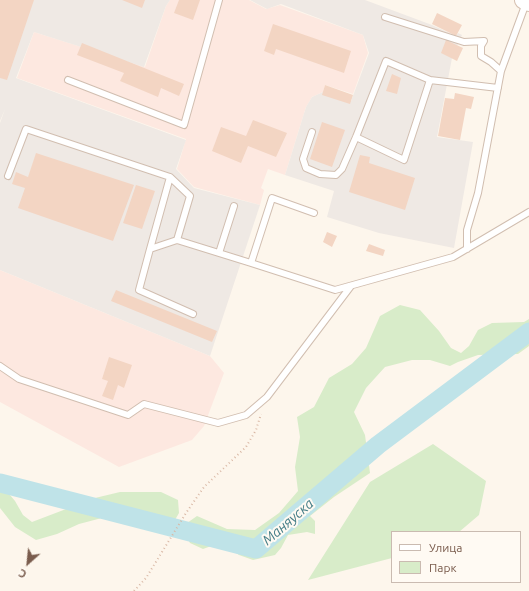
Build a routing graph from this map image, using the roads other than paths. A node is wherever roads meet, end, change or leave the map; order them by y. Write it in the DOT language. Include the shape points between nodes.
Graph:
graph roads {
  1 [pos="219,0"];
  2 [pos="527,1"];
  3 [pos="385,17"];
  4 [pos="501,70"];
  5 [pos="68,80"];
  6 [pos="430,80"];
  7 [pos="498,88"];
  8 [pos="312,132"];
  9 [pos="356,137"];
  10 [pos="8,176"];
  11 [pos="170,177"];
  12 [pos="234,206"];
  13 [pos="529,212"];
  14 [pos="314,213"];
  15 [pos="177,240"];
  16 [pos="150,249"];
  17 [pos="467,249"];
  18 [pos="219,253"];
  19 [pos="251,263"];
  20 [pos="351,286"];
  21 [pos="193,314"];
  22 [pos="0,366"];
  1 -- 5 [label="lane" via="184,125"];
  2 -- 4 [label="lane"];
  3 -- 4 [label="lane" via="464,42 484,41 481,56"];
  4 -- 7 [label="lane"];
  6 -- 7 [label="lane"];
  6 -- 9 [label="lane" via="386,61"];
  6 -- 9 [label="lane" via="404,160"];
  7 -- 17 [label="lane" via="478,193 467,230"];
  8 -- 9 [label="lane" via="303,159 306,168 320,174 336,174 342,169"];
  10 -- 11 [label="lane" via="26,129"];
  11 -- 15 [label="lane" via="190,196"];
  11 -- 16 [label="lane"];
  12 -- 18 [label="lane"];
  13 -- 17 [label="lane"];
  14 -- 19 [label="lane" via="272,198"];
  15 -- 16 [label="lane"];
  15 -- 18 [label="lane"];
  16 -- 21 [label="lane" via="139,290"];
  17 -- 20 [label="lane" via="452,257"];
  18 -- 19 [label="lane"];
  19 -- 20 [label="lane" via="335,290"];
  20 -- 22 [label="lane" via="266,397 246,415 218,423 144,404 128,414 19,379"];
}
